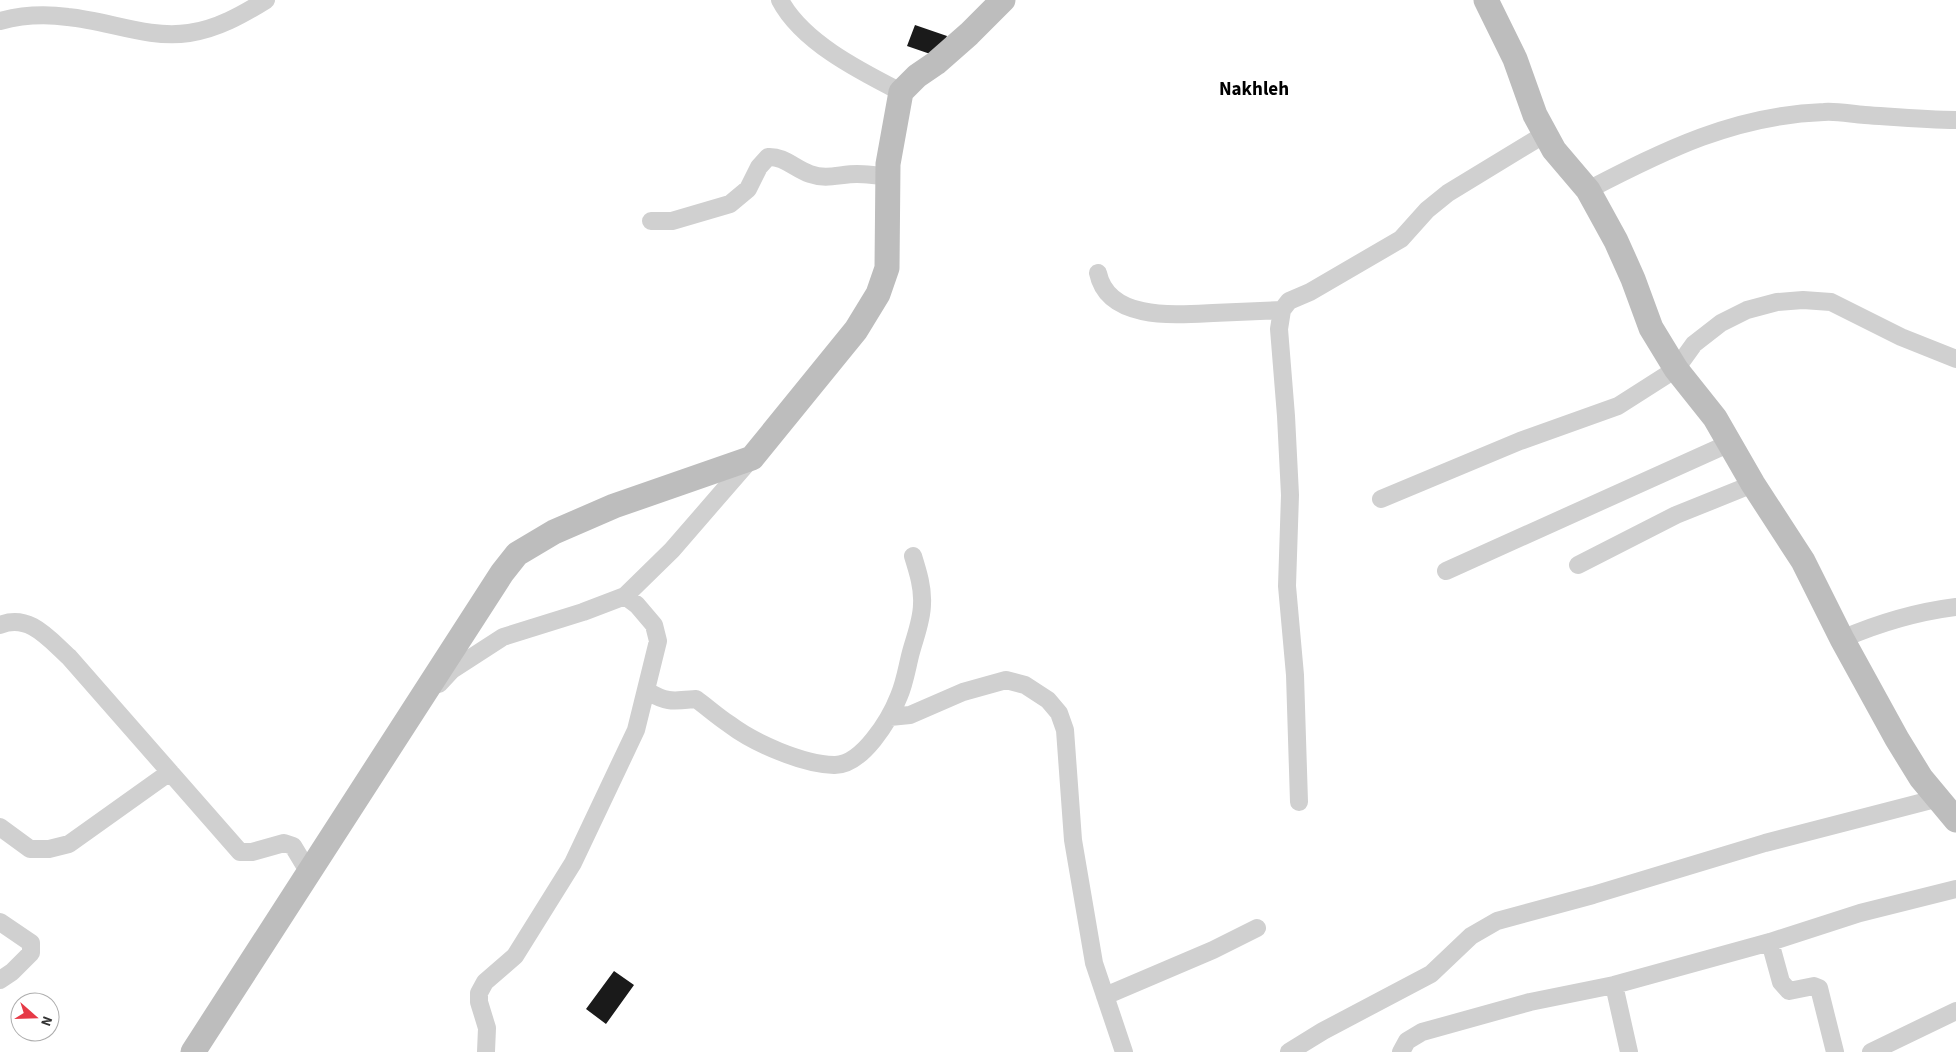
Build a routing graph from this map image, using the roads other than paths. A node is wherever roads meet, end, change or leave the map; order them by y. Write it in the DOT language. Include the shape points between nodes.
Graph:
graph roads {
  1 [pos="266,0"];
  2 [pos="780,0"];
  3 [pos="1003,0"];
  4 [pos="1486,0"];
  5 [pos="0,21"];
  6 [pos="900,92"];
  7 [pos="1956,120"];
  8 [pos="1545,134"];
  9 [pos="888,176"];
  10 [pos="1588,190"];
  11 [pos="651,221"];
  12 [pos="1098,273"];
  13 [pos="1282,310"];
  14 [pos="1956,359"];
  15 [pos="1676,368"];
  16 [pos="1730,444"];
  17 [pos="752,458"];
  18 [pos="1753,484"];
  19 [pos="1381,499"];
  20 [pos="913,556"];
  21 [pos="1578,565"];
  22 [pos="1446,571"];
  23 [pos="625,596"];
  24 [pos="1956,607"];
  25 [pos="0,624"];
  26 [pos="1842,639"];
  27 [pos="646,691"];
  28 [pos="414,711"];
  29 [pos="890,717"];
  30 [pos="170,772"];
  31 [pos="1939,798"];
  32 [pos="1299,802"];
  33 [pos="1956,820"];
  34 [pos="0,827"];
  35 [pos="308,871"];
  36 [pos="1956,889"];
  37 [pos="0,922"];
  38 [pos="1257,928"];
  39 [pos="1770,942"];
  40 [pos="0,980"];
  41 [pos="1614,985"];
  42 [pos="1105,996"];
  43 [pos="1956,1011"];
  44 [pos="193,1052"];
  45 [pos="486,1052"];
  46 [pos="1124,1052"];
  47 [pos="1289,1052"];
  48 [pos="1401,1052"];
  49 [pos="1628,1052"];
  50 [pos="1835,1052"];
  51 [pos="1871,1052"];
  1 -- 5 [label="street" via="221,25 189,33 155,34 69,17 35,16"];
  2 -- 6 [label="street" via="798,25 843,62"];
  3 -- 6 [label="street" via="969,34"];
  4 -- 8 [label="street" via="1515,59"];
  6 -- 9 [label="street"];
  7 -- 10 [label="street" via="1826,112 1784,114 1741,123 1657,154"];
  8 -- 10 [label="street" via="1554,150"];
  8 -- 13 [label="street" via="1448,193 1427,210 1401,239 1289,301"];
  9 -- 11 [label="street" via="856,174 827,178 792,166 778,156 768,157 748,189 730,204 672,221"];
  9 -- 17 [label="street" via="887,268 878,294 856,330"];
  10 -- 15 [label="street" via="1619,248 1651,328"];
  12 -- 13 [label="street" via="1100,284 1112,296 1140,311 1176,315"];
  13 -- 32 [label="street" via="1279,329 1290,495 1287,586 1295,675"];
  14 -- 15 [label="street" via="1831,302 1803,300 1777,302 1746,310 1721,323 1694,344"];
  15 -- 16 [label="street" via="1715,418"];
  15 -- 19 [label="street" via="1618,406 1520,441"];
  16 -- 18 [label="street"];
  16 -- 22 [label="street"];
  17 -- 23 [label="street" via="672,550"];
  17 -- 28 [label="street" via="614,506 554,532 517,554"];
  18 -- 21 [label="street" via="1676,515"];
  18 -- 26 [label="street" via="1802,561"];
  20 -- 29 [label="street" via="922,590 922,607 900,695"];
  23 -- 27 [label="street" via="654,625 658,641"];
  23 -- 28 [label="street" via="503,637 452,670"];
  24 -- 26 [label="street" via="1881,623"];
  25 -- 30 [label="street" via="16,621 40,630 69,657"];
  26 -- 31 [label="street" via="1921,778"];
  27 -- 29 [label="street" via="662,700 696,699 769,748 836,765 852,759 867,747"];
  27 -- 45 [label="street" via="636,730 573,863 515,956 485,982 479,993 487,1028"];
  28 -- 35 [label="street"];
  29 -- 42 [label="street" via="910,715 963,692 1006,680 1025,685 1048,700 1059,713 1065,730 1073,840 1094,962"];
  30 -- 34 [label="street" via="69,844 30,849"];
  30 -- 35 [label="street" via="240,852 284,843 293,846"];
  31 -- 33 [label="street"];
  31 -- 47 [label="street" via="1765,843 1496,921 1471,936 1431,974"];
  35 -- 44 [label="street"];
  36 -- 39 [label="street" via="1860,913"];
  37 -- 40 [label="street" via="31,943 31,953"];
  38 -- 42 [label="street"];
  39 -- 41 [label="street"];
  39 -- 50 [label="street" via="1781,982 1789,991 1819,988"];
  41 -- 48 [label="street" via="1530,1002 1422,1032 1407,1041"];
  41 -- 49 [label="street"];
  42 -- 46 [label="street"];
  43 -- 51 [label="street"];
}
